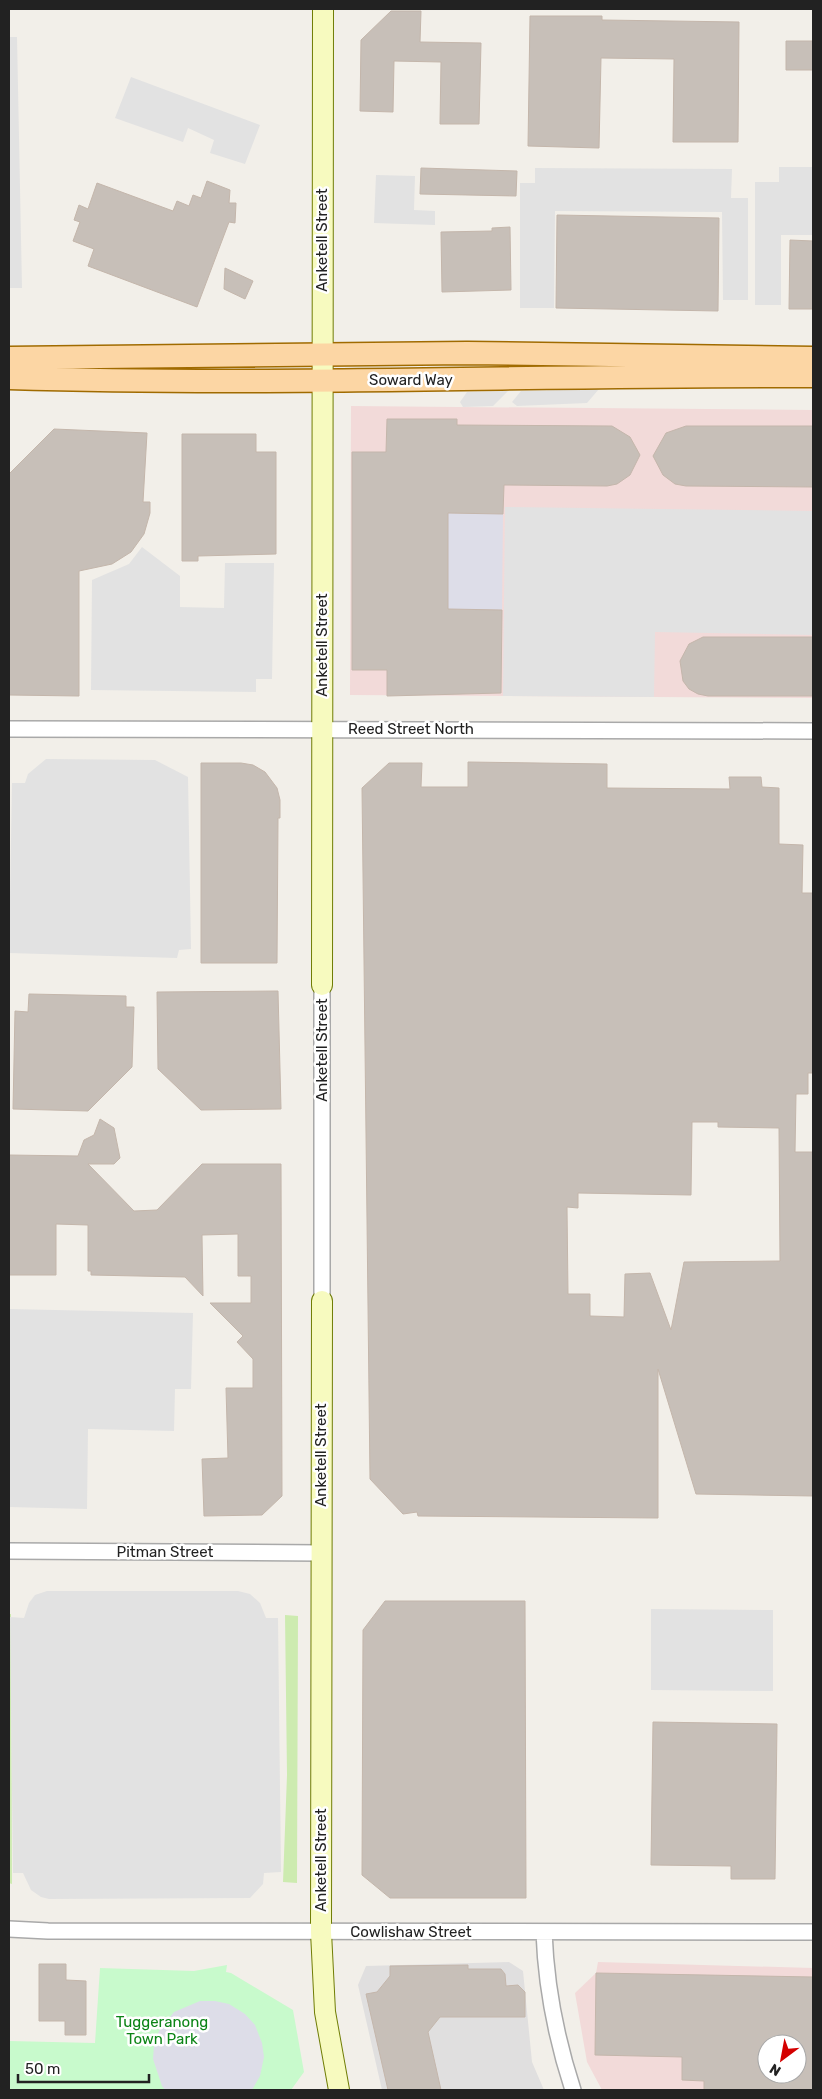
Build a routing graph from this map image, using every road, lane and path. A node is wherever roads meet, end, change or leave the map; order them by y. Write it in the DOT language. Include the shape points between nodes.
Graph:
graph roads {
  1 [pos="323,9"];
  2 [pos="322,354"];
  3 [pos="9,358"];
  4 [pos="813,358"];
  5 [pos="813,376"];
  6 [pos="9,378"];
  7 [pos="322,380"];
  8 [pos="9,729"];
  9 [pos="322,729"];
  10 [pos="813,731"];
  11 [pos="322,985"];
  12 [pos="322,1301"];
  13 [pos="9,1552"];
  14 [pos="321,1553"];
  15 [pos="9,1929"];
  16 [pos="321,1932"];
  17 [pos="544,1932"];
  18 [pos="813,1932"];
  19 [pos="340,2090"];
  20 [pos="573,2090"];
  1 -- 2 [label="street, Anketell Street"];
  2 -- 3 [label="main road, Soward Way"];
  2 -- 4 [label="main road, Soward Way"];
  2 -- 7 [label="street, Anketell Street"];
  5 -- 7 [label="main road, Soward Way"];
  6 -- 7 [label="main road, Soward Way"];
  7 -- 9 [label="street, Anketell Street"];
  8 -- 9 [label="street, Reed Street North"];
  9 -- 10 [label="street, Reed Street North"];
  9 -- 11 [label="street, Anketell Street"];
  11 -- 12 [label="street, Anketell Street"];
  12 -- 14 [label="street, Anketell Street"];
  13 -- 14 [label="street, Pitman Street"];
  14 -- 16 [label="street, Anketell Street"];
  15 -- 16 [label="street, Cowlishaw Street"];
  16 -- 17 [label="street, Cowlishaw Street"];
  16 -- 19 [label="street, Anketell Street" via="325,2012"];
  17 -- 18 [label="street, Cowlishaw Street"];
  17 -- 20 [label="street" via="553,2021"];
}
